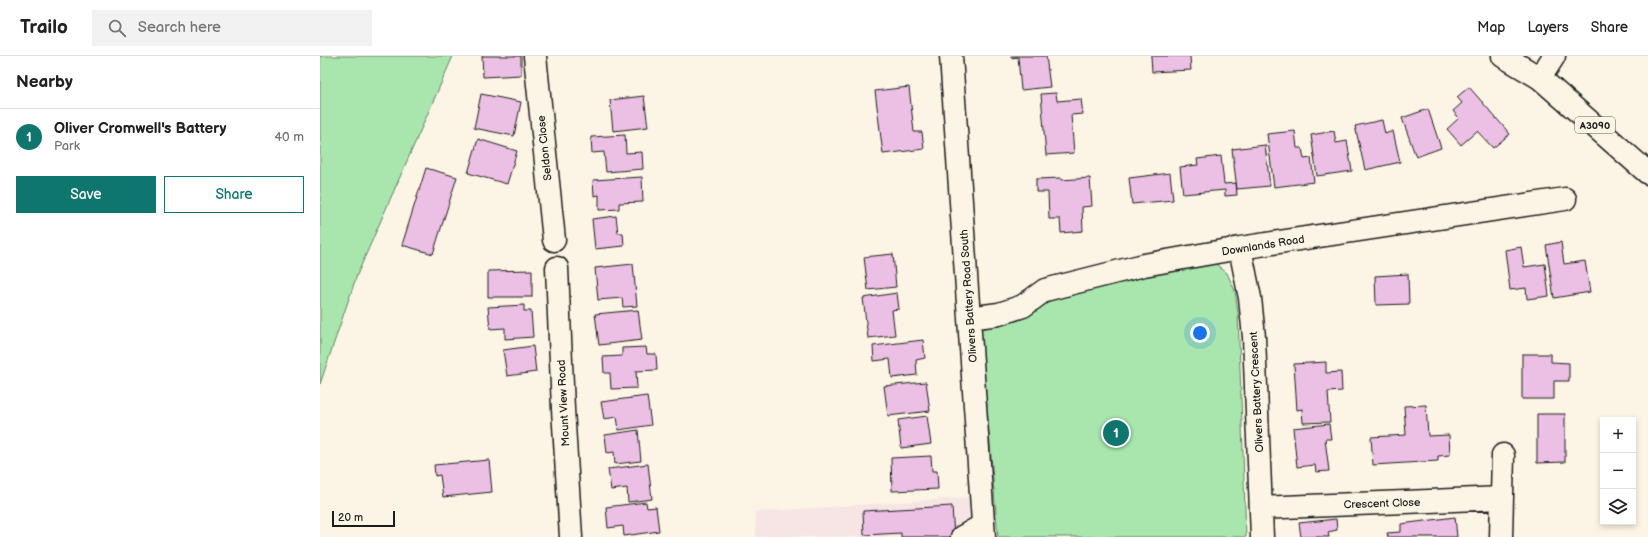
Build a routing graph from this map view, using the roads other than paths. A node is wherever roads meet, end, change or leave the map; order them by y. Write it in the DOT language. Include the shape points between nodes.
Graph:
graph roads {
  1 [pos="535,56"];
  2 [pos="952,56"];
  3 [pos="1504,56"];
  4 [pos="1554,56"];
  5 [pos="1540,78"];
  6 [pos="1648,173"];
  7 [pos="1565,199"];
  8 [pos="554,240"];
  9 [pos="1240,248"];
  10 [pos="557,268"];
  11 [pos="969,318"];
  12 [pos="1503,455"];
  13 [pos="1502,498"];
  14 [pos="1261,508"];
  15 [pos="984,531"];
  16 [pos="571,537"];
  17 [pos="962,537"];
  18 [pos="1262,537"];
  19 [pos="1501,537"];
  1 -- 8 [label="street, Seldon Close"];
  2 -- 11 [label="street, Olivers Battery Road South"];
  3 -- 5 [label="street, A3090"];
  4 -- 5 [label="street"];
  5 -- 6 [label="street, A3090"];
  7 -- 9 [label="street, Downlands Road"];
  9 -- 11 [label="street, Downlands Road" via="1144,265 1067,284 1045,290 1023,306 999,314"];
  9 -- 14 [label="street, Olivers Battery Crescent" via="1250,298 1254,337"];
  10 -- 16 [label="street, Mount View Road"];
  11 -- 15 [label="street, Olivers Battery Road South"];
  12 -- 13 [label="street"];
  13 -- 14 [label="street, Crescent Close"];
  13 -- 19 [label="street"];
  14 -- 18 [label="street, Olivers Battery Crescent"];
  15 -- 17 [label="street"];
}
